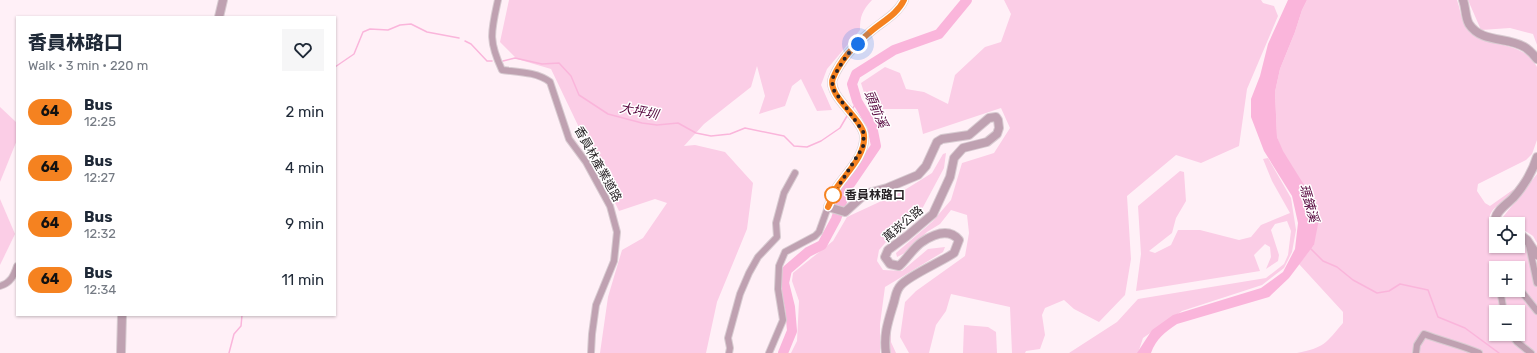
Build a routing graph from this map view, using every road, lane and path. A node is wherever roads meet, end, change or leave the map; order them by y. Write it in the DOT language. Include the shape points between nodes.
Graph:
graph roads {
  1 [pos="223,0"];
  2 [pos="498,0"];
  3 [pos="904,0"];
  4 [pos="1463,0"];
  5 [pos="219,16"];
  6 [pos="1537,59"];
  7 [pos="1537,157"];
  8 [pos="795,174"];
  9 [pos="828,207"];
  10 [pos="1496,217"];
  11 [pos="1527,240"];
  12 [pos="1537,255"];
  13 [pos="16,269"];
  14 [pos="1537,282"];
  15 [pos="0,286"];
  16 [pos="1525,296"];
  17 [pos="1537,311"];
  18 [pos="122,316"];
  19 [pos="1516,341"];
  20 [pos="121,353"];
  21 [pos="591,353"];
  22 [pos="729,353"];
  23 [pos="769,353"];
  24 [pos="886,353"];
  25 [pos="1416,353"];
  26 [pos="1479,353"];
  27 [pos="1531,353"];
  1 -- 5 [label="street"];
  2 -- 21 [label="street, 香員林產業道路" via="491,40 502,70 536,75 550,82 569,140 586,162 610,206 617,232 614,262 596,306"];
  3 -- 9 [label="street" via="891,16 868,33 847,55 832,79 833,89 864,133 863,147 834,191"];
  4 -- 6 [label="street" via="1469,23 1476,31 1497,40 1525,47"];
  7 -- 10 [label="street" via="1529,178"];
  8 -- 22 [label="street" via="784,194 776,223 777,237 758,257 740,294 728,338"];
  9 -- 23 [label="street" via="819,232 785,252 779,266 778,289 783,320"];
  9 -- 24 [label="street, 萬崁公路" via="845,212 865,194 918,175 926,166 937,142 969,135 989,118 996,117 998,120 999,128 987,142 963,148 954,158 950,178 934,214 888,250 886,257 890,264 899,266 921,243 938,234 947,232 954,234 959,240 954,253 912,277 896,291 887,324"];
  11 -- 12 [label="street"];
  11 -- 14 [label="street"];
  13 -- 15 [label="street" via="13,278"];
  16 -- 17 [label="street"];
  18 -- 20 [label="street"];
  19 -- 27 [label="street"];
  25 -- 26 [label="street" via="1417,345 1424,334"];
}
